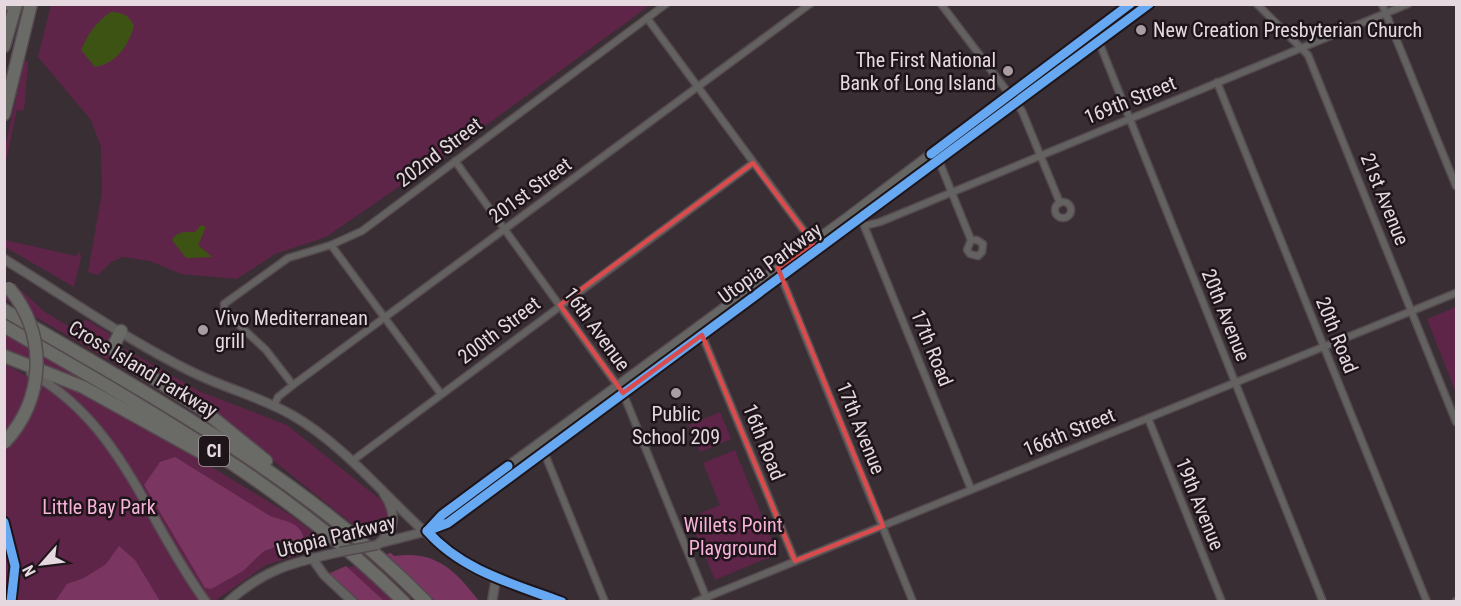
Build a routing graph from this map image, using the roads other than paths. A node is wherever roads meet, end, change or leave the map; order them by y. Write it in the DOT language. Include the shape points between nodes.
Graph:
graph roads {
  1 [pos="16,4"];
  2 [pos="31,4"];
  3 [pos="666,4"];
  4 [pos="810,4"];
  5 [pos="941,4"];
  6 [pos="1130,4"];
  7 [pos="1149,4"];
  8 [pos="1257,4"];
  9 [pos="1382,4"];
  10 [pos="1408,4"];
  11 [pos="1386,13"];
  12 [pos="647,18"];
  13 [pos="1099,42"];
  14 [pos="4,46"];
  15 [pos="1301,48"];
  16 [pos="1217,82"];
  17 [pos="699,86"];
  18 [pos="1008,94"];
  19 [pos="1016,103"];
  20 [pos="4,114"];
  21 [pos="1129,118"];
  22 [pos="1040,154"];
  23 [pos="455,161"];
  24 [pos="939,161"];
  25 [pos="753,163"];
  26 [pos="1456,186"];
  27 [pos="951,191"];
  28 [pos="1060,203"];
  29 [pos="863,222"];
  30 [pos="504,230"];
  31 [pos="971,240"];
  32 [pos="813,243"];
  33 [pos="331,245"];
  34 [pos="4,259"];
  35 [pos="779,273"];
  36 [pos="7,286"];
  37 [pos="1456,293"];
  38 [pos="560,305"];
  39 [pos="4,310"];
  40 [pos="1412,311"];
  41 [pos="384,319"];
  42 [pos="4,326"];
  43 [pos="122,331"];
  44 [pos="702,335"];
  45 [pos="1324,346"];
  46 [pos="4,357"];
  47 [pos="1236,382"];
  48 [pos="292,385"];
  49 [pos="621,389"];
  50 [pos="441,394"];
  51 [pos="274,406"];
  52 [pos="1148,418"];
  53 [pos="1456,422"];
  54 [pos="4,443"];
  55 [pos="544,452"];
  56 [pos="352,461"];
  57 [pos="377,483"];
  58 [pos="971,489"];
  59 [pos="288,501"];
  60 [pos="882,526"];
  61 [pos="427,531"];
  62 [pos="352,532"];
  63 [pos="376,544"];
  64 [pos="312,558"];
  65 [pos="795,561"];
  66 [pos="496,578"];
  67 [pos="707,599"];
  68 [pos="206,602"];
  69 [pos="228,602"];
  70 [pos="353,602"];
  71 [pos="404,602"];
  72 [pos="426,602"];
  73 [pos="492,602"];
  74 [pos="562,602"];
  75 [pos="605,602"];
  76 [pos="695,602"];
  77 [pos="913,602"];
  78 [pos="1222,602"];
  79 [pos="1323,602"];
  80 [pos="1427,602"];
  1 -- 14 [label="highway"];
  2 -- 20 [label="highway"];
  3 -- 12 [label="street, 202nd Street"];
  4 -- 17 [label="street, 201st Street"];
  5 -- 18 [label="street"];
  6 -- 18 [label="main road, Utopia Parkway"];
  7 -- 13 [label="main road, Utopia Parkway"];
  8 -- 15 [label="street, 21st Avenue"];
  9 -- 11 [label="street"];
  10 -- 11 [label="street, 169th Street"];
  11 -- 15 [label="street, 169th Street"];
  11 -- 26 [label="street"];
  12 -- 17 [label="street"];
  12 -- 23 [label="street, 202nd Street"];
  13 -- 19 [label="main road, Utopia Parkway"];
  13 -- 21 [label="street, 20th Avenue"];
  15 -- 16 [label="street, 169th Street"];
  15 -- 40 [label="street, 21st Avenue" via="1308,55"];
  16 -- 21 [label="street, 169th Street"];
  16 -- 45 [label="street, 20th Road"];
  17 -- 25 [label="street"];
  17 -- 30 [label="street, 201st Street"];
  18 -- 19 [label="street"];
  18 -- 32 [label="main road, Utopia Parkway"];
  19 -- 22 [label="street"];
  19 -- 24 [label="main road, Utopia Parkway"];
  21 -- 22 [label="street, 169th Street"];
  21 -- 47 [label="street, 20th Avenue"];
  22 -- 27 [label="street, 169th Street"];
  22 -- 28 [label="street"];
  23 -- 30 [label="street, 16th Avenue"];
  23 -- 33 [label="street, 202nd Street" via="362,231"];
  24 -- 27 [label="street"];
  24 -- 29 [label="main road, Utopia Parkway"];
  25 -- 32 [label="street"];
  25 -- 38 [label="street, 200th Street"];
  27 -- 29 [label="street, 169th Street" via="880,222"];
  27 -- 31 [label="street"];
  29 -- 35 [label="main road, Utopia Parkway"];
  29 -- 58 [label="street, 17th Road"];
  30 -- 38 [label="street, 16th Avenue"];
  30 -- 41 [label="street, 201st Street"];
  32 -- 35 [label="main road, Utopia Parkway"];
  33 -- 41 [label="street"];
  33 -- 48 [label="street, 202nd Street" via="288,258 223,307 266,350"];
  34 -- 43 [label="street"];
  35 -- 44 [label="main road, Utopia Parkway"];
  35 -- 49 [label="main road, Utopia Parkway"];
  35 -- 60 [label="street, 17th Avenue"];
  36 -- 54 [label="highway, bridge" via="32,328 37,366 28,408"];
  37 -- 40 [label="street, 166th Street"];
  38 -- 49 [label="street, 16th Avenue"];
  38 -- 50 [label="street, 200th Street"];
  39 -- 62 [label="highway, Cross Island Parkway / CI" via="223,440"];
  40 -- 45 [label="street, 166th Street"];
  40 -- 53 [label="street, 21st Avenue"];
  41 -- 48 [label="street, 201st Street"];
  41 -- 50 [label="street"];
  42 -- 59 [label="highway, Cross Island Parkway / CI" via="177,428"];
  43 -- 51 [label="street" via="226,389"];
  43 -- 62 [label="highway" via="113,346 118,356 217,420"];
  44 -- 49 [label="main road, Utopia Parkway"];
  44 -- 65 [label="street, 16th Road"];
  45 -- 47 [label="street, 166th Street"];
  45 -- 80 [label="street, 20th Road"];
  46 -- 59 [label="highway" via="88,389"];
  46 -- 68 [label="street" via="62,391 96,427"];
  47 -- 52 [label="street, 166th Street"];
  47 -- 79 [label="street, 20th Avenue"];
  48 -- 51 [label="street, 201st Street"];
  49 -- 55 [label="main road, Utopia Parkway"];
  49 -- 61 [label="main road, Utopia Parkway" via="442,515"];
  49 -- 67 [label="street, 16th Avenue"];
  50 -- 56 [label="street, 200th Street"];
  51 -- 56 [label="street" via="309,426"];
  52 -- 58 [label="street, 166th Street"];
  52 -- 78 [label="street, 19th Avenue"];
  55 -- 61 [label="main road, Utopia Parkway" via="448,523"];
  55 -- 75 [label="street"];
  56 -- 57 [label="street"];
  57 -- 61 [label="street"];
  57 -- 63 [label="street" via="392,507 394,521 388,534"];
  58 -- 60 [label="street, 166th Street"];
  59 -- 71 [label="highway, Cross Island Parkway / CI" via="353,553"];
  60 -- 65 [label="street, 166th Street"];
  60 -- 77 [label="street, 17th Avenue"];
  61 -- 63 [label="street, Utopia Parkway"];
  61 -- 66 [label="street" via="459,560"];
  62 -- 72 [label="highway, Cross Island Parkway / CI"];
  63 -- 64 [label="street, Utopia Parkway, bridge"];
  64 -- 69 [label="street, Utopia Parkway" via="270,571"];
  64 -- 70 [label="street" via="324,576"];
  65 -- 67 [label="street, 166th Street"];
  66 -- 73 [label="street"];
  66 -- 74 [label="street"];
  67 -- 76 [label="street, 166th Street"];
}
